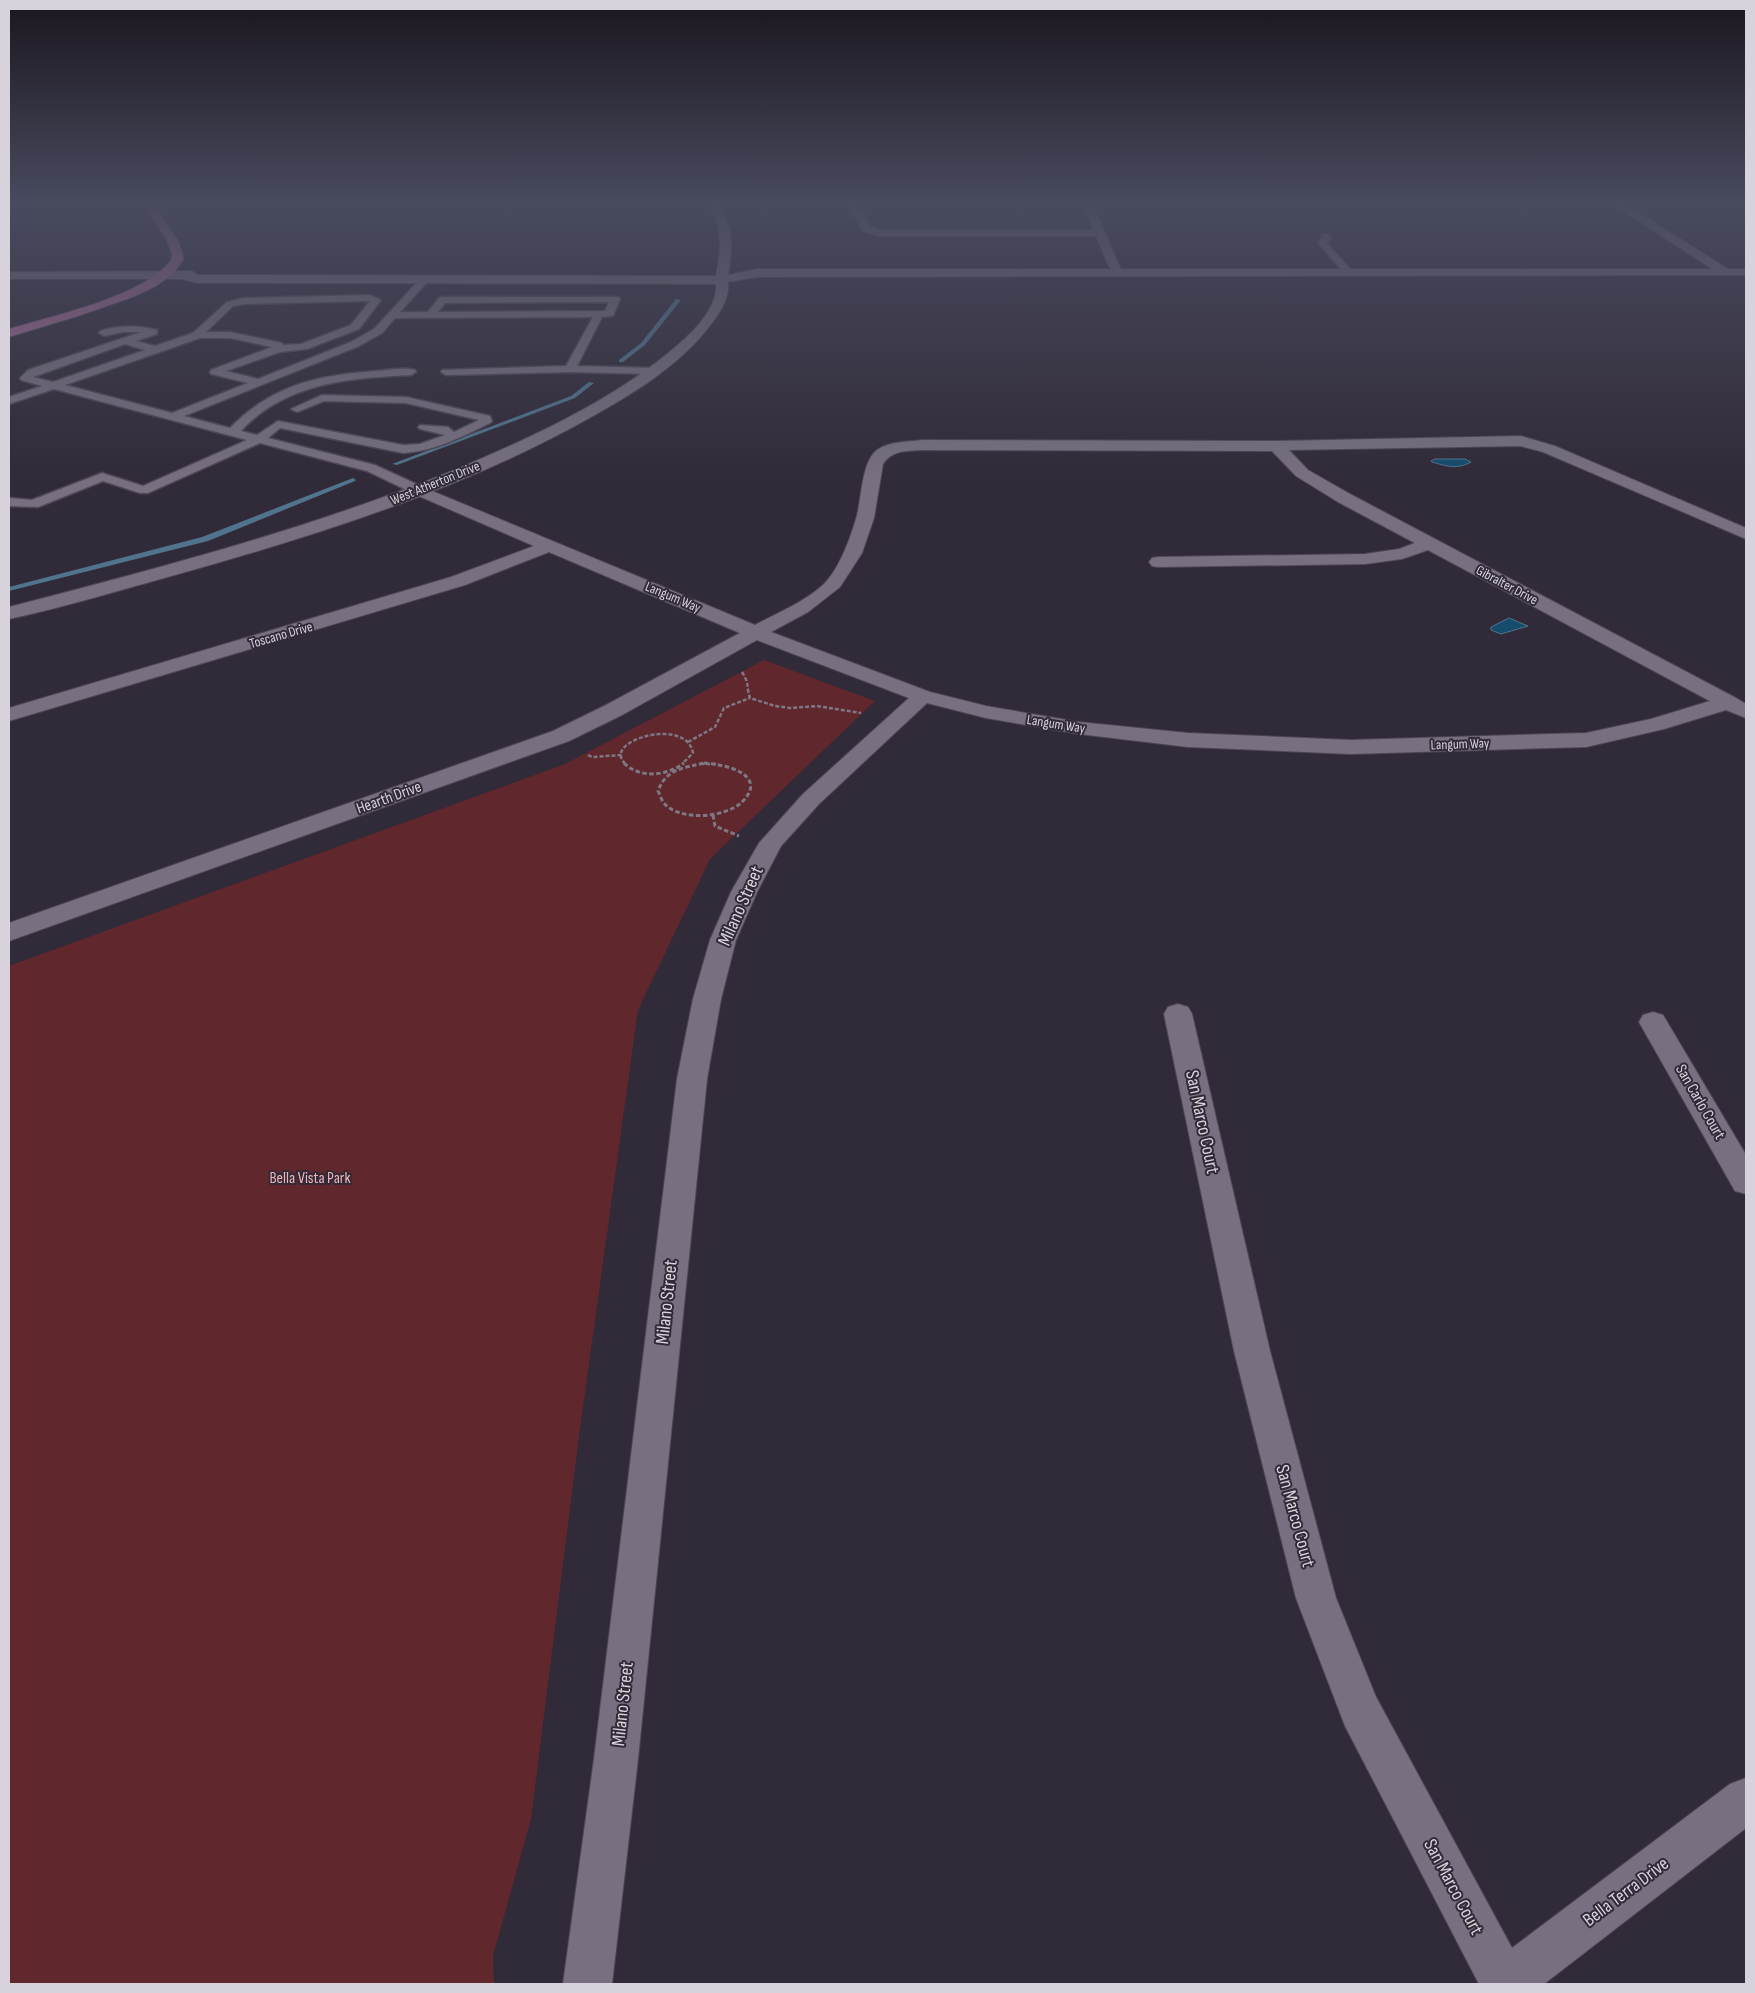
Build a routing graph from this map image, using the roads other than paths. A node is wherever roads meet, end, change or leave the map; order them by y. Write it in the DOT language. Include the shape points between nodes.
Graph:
graph roads {
  1 [pos="126,296"];
  2 [pos="409,296"];
  3 [pos="720,296"];
  4 [pos="470,307"];
  5 [pos="493,307"];
  6 [pos="515,307"];
  7 [pos="539,307"];
  8 [pos="561,307"];
  9 [pos="586,307"];
  10 [pos="599,314"];
  11 [pos="392,315"];
  12 [pos="431,315"];
  13 [pos="9,333"];
  14 [pos="196,336"];
  15 [pos="92,337"];
  16 [pos="125,341"];
  17 [pos="276,349"];
  18 [pos="156,350"];
  19 [pos="570,369"];
  20 [pos="654,371"];
  21 [pos="411,372"];
  22 [pos="446,372"];
  23 [pos="257,382"];
  24 [pos="53,385"];
  25 [pos="9,401"];
  26 [pos="297,409"];
  27 [pos="340,409"];
  28 [pos="173,417"];
  29 [pos="278,424"];
  30 [pos="424,427"];
  31 [pos="233,432"];
  32 [pos="452,437"];
  33 [pos="259,439"];
  34 [pos="1276,446"];
  35 [pos="420,491"];
  36 [pos="9,502"];
  37 [pos="1746,534"];
  38 [pos="1428,544"];
  39 [pos="549,546"];
  40 [pos="1158,562"];
  41 [pos="9,614"];
  42 [pos="756,633"];
  43 [pos="923,696"];
  44 [pos="1737,707"];
  45 [pos="9,715"];
  46 [pos="9,932"];
  47 [pos="1178,1014"];
  48 [pos="1653,1022"];
  49 [pos="1746,1182"];
  50 [pos="1746,1800"];
  51 [pos="587,1984"];
  52 [pos="1505,1984"];
  1 -- 13 [label="highway"];
  2 -- 11 [label="lane"];
  3 -- 20 [label="street, West Atherton Drive" via="711,314 689,341"];
  4 -- 5 [label="lane"];
  4 -- 5 [label="lane"];
  4 -- 12 [label="lane"];
  4 -- 12 [label="lane" via="442,300"];
  5 -- 6 [label="lane"];
  5 -- 6 [label="lane"];
  6 -- 7 [label="lane"];
  6 -- 7 [label="lane"];
  7 -- 8 [label="lane"];
  7 -- 8 [label="lane"];
  8 -- 9 [label="lane"];
  8 -- 9 [label="lane"];
  9 -- 10 [label="lane"];
  9 -- 10 [label="lane" via="615,299 609,314"];
  10 -- 19 [label="lane"];
  11 -- 12 [label="lane"];
  11 -- 23 [label="lane" via="378,331 355,344"];
  14 -- 17 [label="lane" via="230,334 278,345"];
  14 -- 17 [label="lane" via="230,304 244,301 376,300 355,327 303,347"];
  14 -- 18 [label="lane"];
  15 -- 16 [label="lane" via="117,328 135,327 153,332"];
  16 -- 18 [label="lane"];
  16 -- 24 [label="lane" via="32,372 25,378"];
  17 -- 23 [label="lane" via="215,372"];
  18 -- 24 [label="lane"];
  19 -- 20 [label="lane"];
  19 -- 22 [label="lane"];
  20 -- 35 [label="street, West Atherton Drive" via="615,398 555,432"];
  21 -- 31 [label="lane" via="350,375 290,390 255,410"];
  23 -- 28 [label="lane"];
  24 -- 25 [label="lane"];
  24 -- 28 [label="lane"];
  26 -- 27 [label="lane" via="317,406"];
  26 -- 29 [label="lane"];
  26 -- 32 [label="lane" via="322,398 406,400 486,418 486,421"];
  28 -- 31 [label="lane"];
  29 -- 32 [label="lane" via="403,449 421,448"];
  29 -- 33 [label="lane"];
  30 -- 32 [label="lane" via="448,431"];
  31 -- 33 [label="lane"];
  33 -- 35 [label="lane" via="370,468"];
  33 -- 36 [label="lane" via="144,490 102,477 32,504"];
  34 -- 37 [label="street, Hearth Drive" via="1521,441 1549,449"];
  34 -- 38 [label="street, Gibralter Drive" via="1302,472"];
  34 -- 42 [label="street, Hearth Drive" via="897,447 882,454 875,464 865,518 853,553 831,587"];
  35 -- 39 [label="street, Langum Way"];
  35 -- 41 [label="street, West Atherton Drive" via="291,535"];
  38 -- 40 [label="street" via="1402,554 1365,559"];
  38 -- 44 [label="street, Gibralter Drive"];
  39 -- 42 [label="street, Langum Way"];
  39 -- 45 [label="street, Toscano Drive" via="420,593"];
  42 -- 43 [label="street, Langum Way"];
  42 -- 46 [label="street, Hearth Drive" via="561,736"];
  43 -- 44 [label="street, Langum Way" via="986,712 1080,728 1188,740 1351,747 1586,740"];
  43 -- 51 [label="street, Milano Street" via="811,799 771,843 723,940 707,998 692,1078 616,1759"];
  47 -- 52 [label="street, San Marco Court" via="1252,1351 1316,1598 1360,1711"];
  48 -- 49 [label="street, San Carlo Court"];
  50 -- 52 [label="street, Bella Terra Drive"];
}
